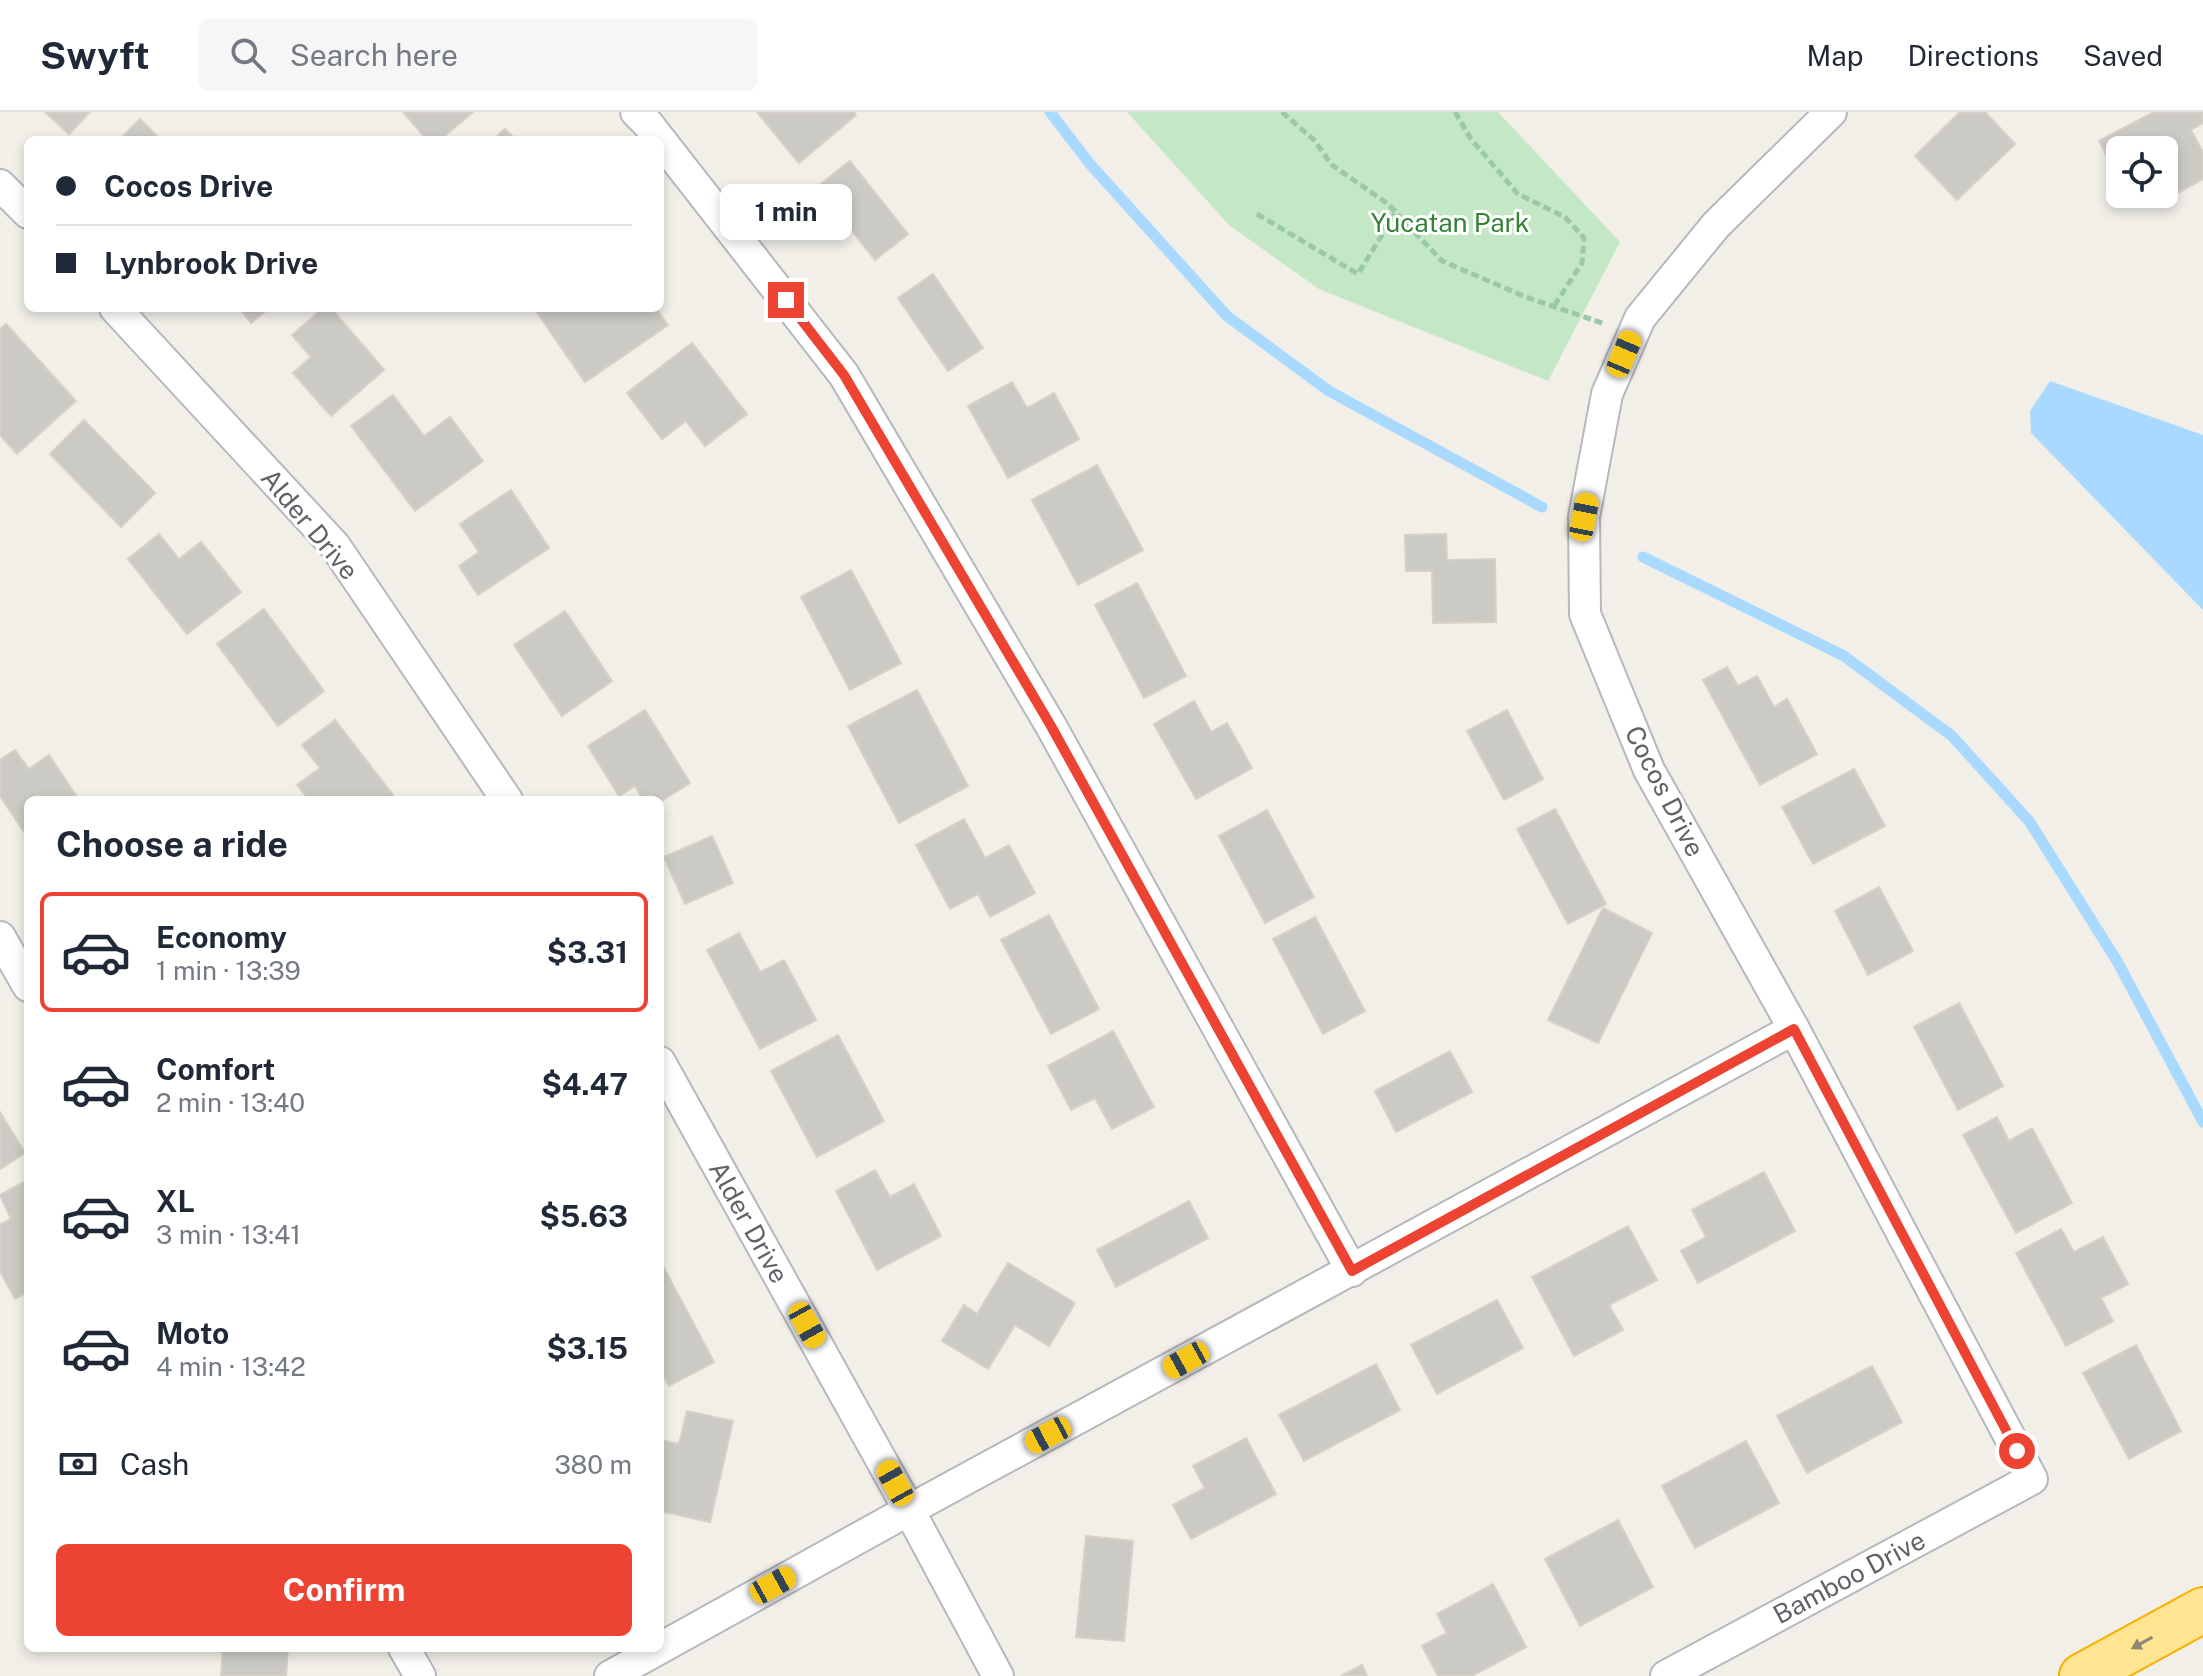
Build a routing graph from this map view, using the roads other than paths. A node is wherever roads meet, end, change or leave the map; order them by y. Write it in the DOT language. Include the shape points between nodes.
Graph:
graph roads {
  1 [pos="636,112"];
  2 [pos="1831,112"];
  3 [pos="657,136"];
  4 [pos="664,144"];
  5 [pos="0,185"];
  6 [pos="24,209"];
  7 [pos="119,312"];
  8 [pos="504,796"];
  9 [pos="0,937"];
  10 [pos="24,979"];
  11 [pos="1794,1029"];
  12 [pos="664,1069"];
  13 [pos="1352,1271"];
  14 [pos="2032,1479"];
  15 [pos="909,1510"];
  16 [pos="2203,1610"];
  17 [pos="664,1646"];
  18 [pos="406,1652"];
  19 [pos="653,1652"];
  20 [pos="420,1676"];
  21 [pos="610,1676"];
  22 [pos="998,1676"];
  23 [pos="1666,1676"];
  24 [pos="2082,1676"];
  1 -- 3 [label="street"];
  2 -- 11 [label="street, Cocos Drive" via="1716,225 1640,318 1607,394 1584,517 1585,614 1649,770"];
  4 -- 13 [label="street" via="844,375 1051,726"];
  5 -- 6 [label="street"];
  7 -- 8 [label="street, Alder Drive" via="335,546"];
  9 -- 10 [label="street"];
  11 -- 13 [label="street"];
  11 -- 14 [label="street, Cocos Drive"];
  12 -- 15 [label="street, Alder Drive"];
  13 -- 15 [label="street"];
  14 -- 23 [label="street, Bamboo Drive"];
  15 -- 17 [label="street"];
  15 -- 22 [label="street, Alder Drive"];
  16 -- 24 [label="highway, one-way"];
  18 -- 20 [label="street"];
  19 -- 21 [label="street"];
}
